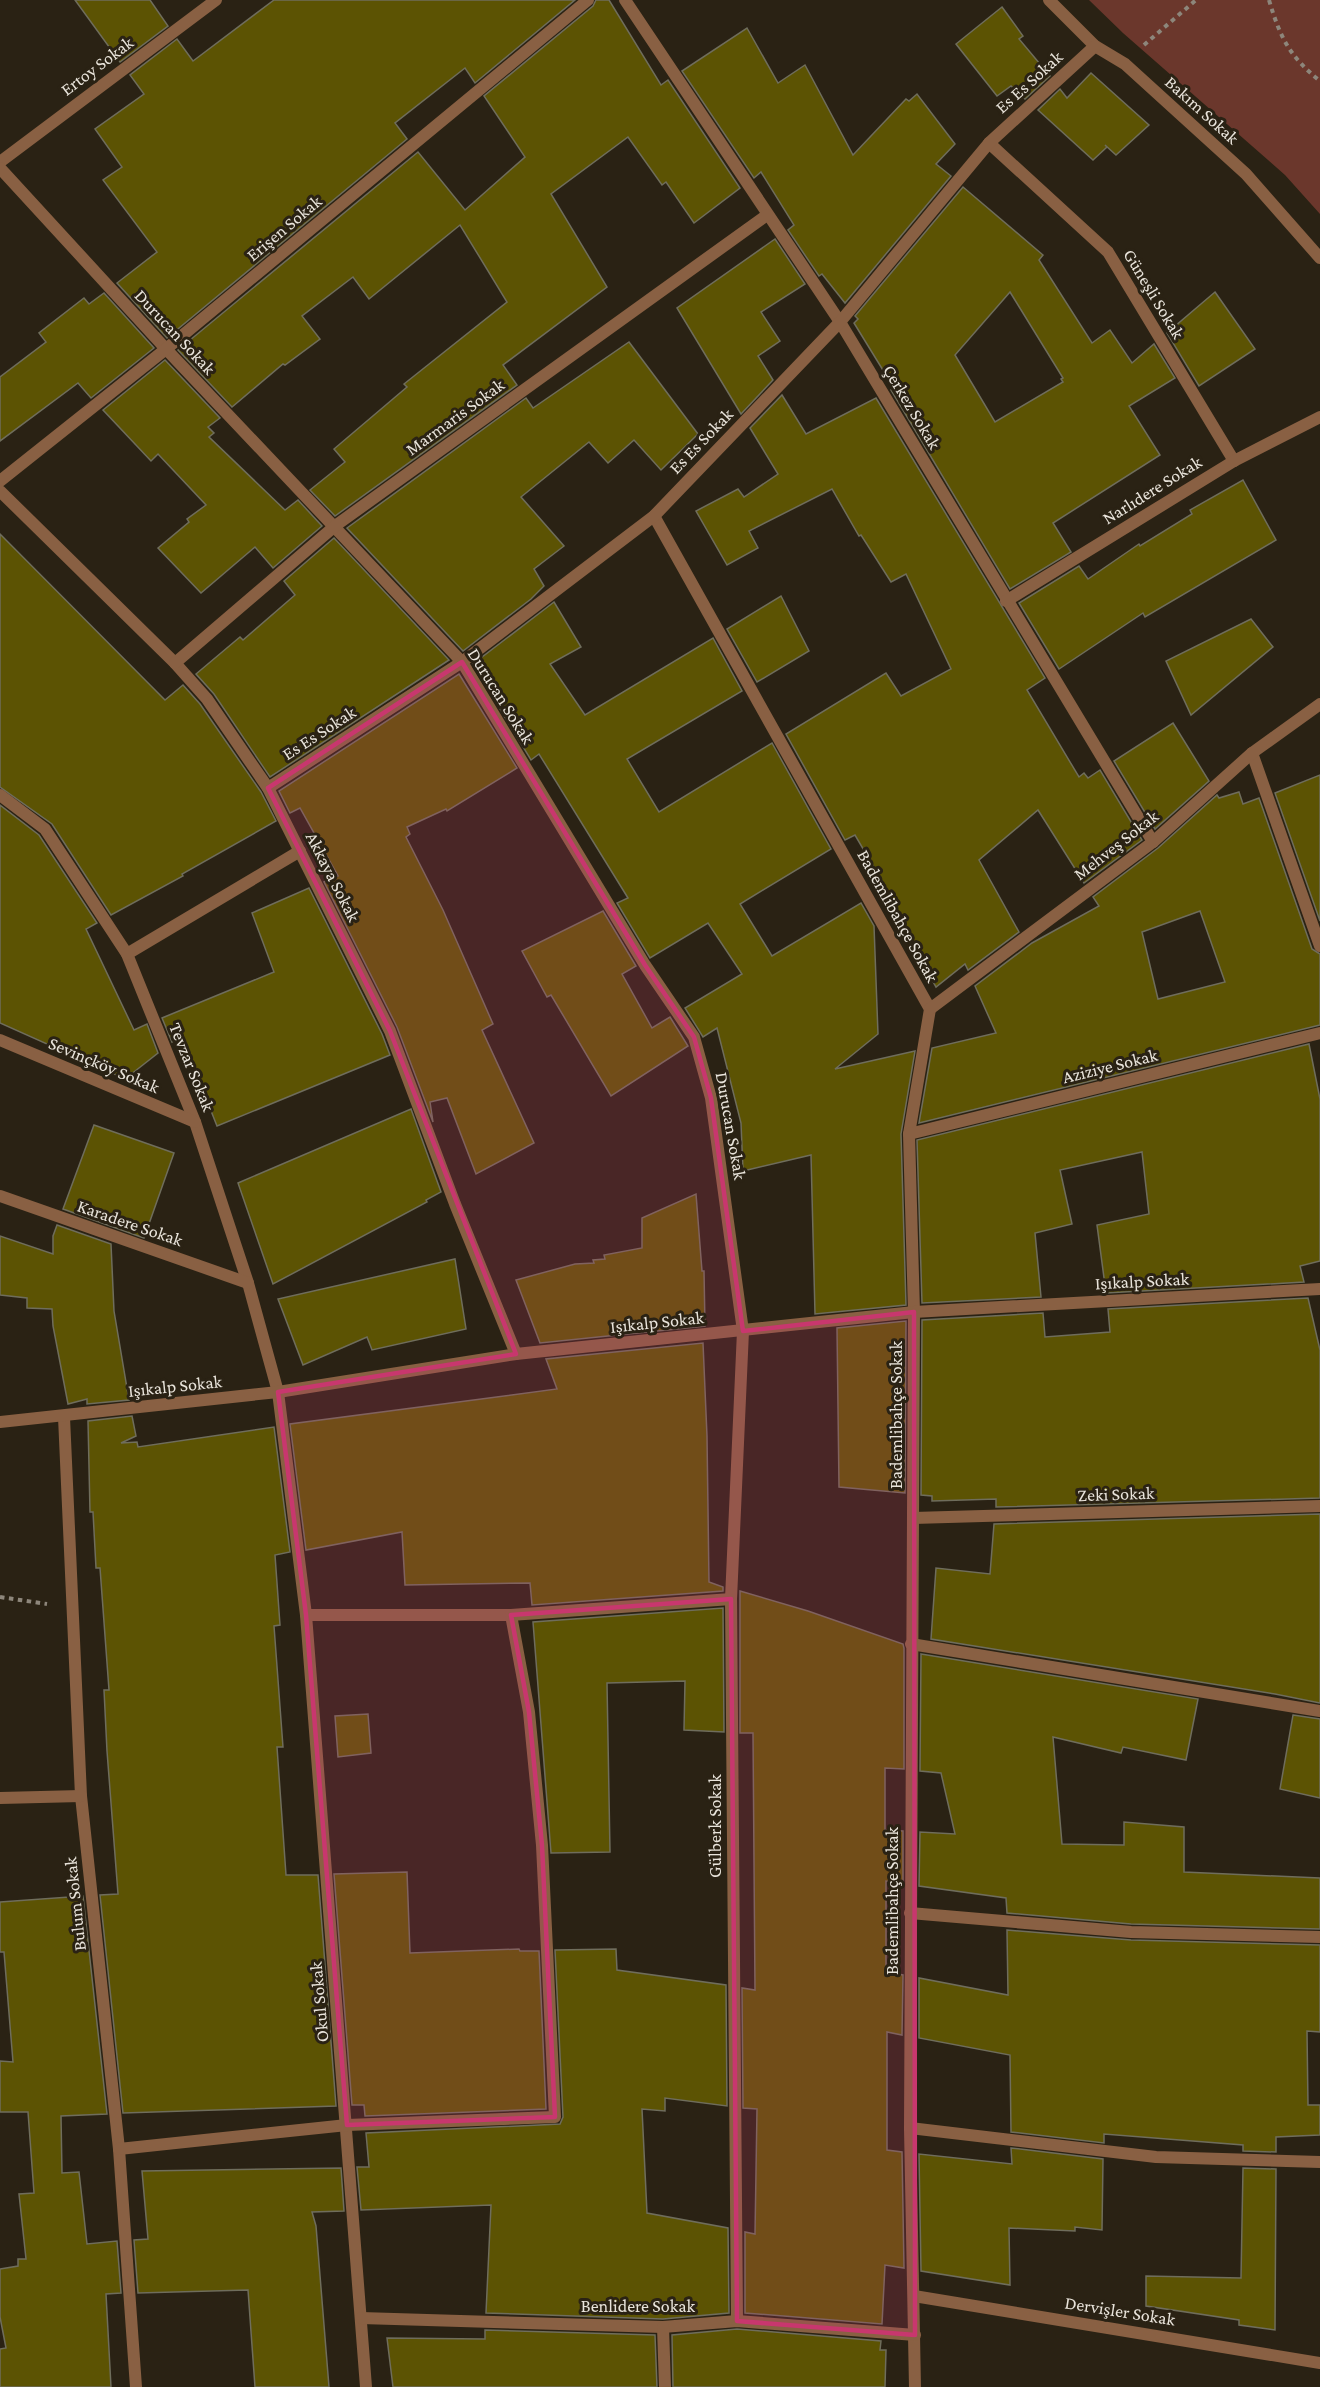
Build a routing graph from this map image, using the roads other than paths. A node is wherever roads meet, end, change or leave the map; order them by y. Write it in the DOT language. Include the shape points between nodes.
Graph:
graph roads {
  1 [pos="216,0"];
  2 [pos="588,0"];
  3 [pos="625,0"];
  4 [pos="1049,0"];
  5 [pos="1095,46"];
  6 [pos="989,143"];
  7 [pos="0,162"];
  8 [pos="0,168"];
  9 [pos="767,215"];
  10 [pos="1320,258"];
  11 [pos="840,322"];
  12 [pos="165,349"];
  13 [pos="1320,417"];
  14 [pos="1234,461"];
  15 [pos="0,481"];
  16 [pos="0,491"];
  17 [pos="654,516"];
  18 [pos="335,526"];
  19 [pos="1006,601"];
  20 [pos="462,662"];
  21 [pos="175,663"];
  22 [pos="1320,704"];
  23 [pos="1252,753"];
  24 [pos="268,788"];
  25 [pos="0,795"];
  26 [pos="1153,842"];
  27 [pos="300,851"];
  28 [pos="1320,946"];
  29 [pos="127,954"];
  30 [pos="930,1009"];
  31 [pos="1320,1033"];
  32 [pos="0,1040"];
  33 [pos="195,1122"];
  34 [pos="909,1134"];
  35 [pos="0,1196"];
  36 [pos="248,1283"];
  37 [pos="1320,1289"];
  38 [pos="914,1312"];
  39 [pos="743,1331"];
  40 [pos="516,1354"];
  41 [pos="278,1392"];
  42 [pos="64,1417"];
  43 [pos="0,1422"];
  44 [pos="1320,1506"];
  45 [pos="914,1518"];
  46 [pos="731,1599"];
  47 [pos="306,1615"];
  48 [pos="512,1615"];
  49 [pos="911,1644"];
  50 [pos="1320,1711"];
  51 [pos="81,1796"];
  52 [pos="0,1798"];
  53 [pos="910,1913"];
  54 [pos="1320,1937"];
  55 [pos="347,2125"];
  56 [pos="910,2128"];
  57 [pos="119,2149"];
  58 [pos="1320,2162"];
  59 [pos="914,2296"];
  60 [pos="361,2318"];
  61 [pos="737,2321"];
  62 [pos="663,2327"];
  63 [pos="915,2335"];
  64 [pos="1320,2363"];
  65 [pos="136,2387"];
  66 [pos="366,2387"];
  67 [pos="665,2387"];
  68 [pos="915,2387"];
  1 -- 7 [label="street, Ertoy Sokak"];
  2 -- 12 [label="street, Erişen Sokak"];
  3 -- 9 [label="street, Çerkez Sokak"];
  4 -- 5 [label="street, Bakım Sokak"];
  5 -- 6 [label="street, Es Es Sokak"];
  5 -- 10 [label="street, Bakım Sokak" via="1125,64 1246,174"];
  6 -- 11 [label="street, Es Es Sokak"];
  6 -- 14 [label="street, Güneşli Sokak" via="1108,252"];
  8 -- 12 [label="street, Durucan Sokak"];
  9 -- 11 [label="street, Çerkez Sokak"];
  9 -- 18 [label="street, Marmaris Sokak"];
  11 -- 17 [label="street, Es Es Sokak"];
  11 -- 19 [label="street, Çerkez Sokak"];
  12 -- 15 [label="street, Erişen Sokak"];
  12 -- 18 [label="street, Durucan Sokak"];
  13 -- 14 [label="street, Narlıdere Sokak"];
  14 -- 19 [label="street, Narlıdere Sokak"];
  16 -- 21 [label="street, Akkaya Sokak"];
  17 -- 20 [label="street, Es Es Sokak"];
  17 -- 30 [label="street, Bademlibahçe Sokak"];
  18 -- 20 [label="street, Durucan Sokak"];
  18 -- 21 [label="street, Marmaris Sokak"];
  19 -- 26 [label="street, Çerkez Sokak"];
  20 -- 24 [label="street, Es Es Sokak"];
  20 -- 39 [label="street, Durucan Sokak" via="645,965 694,1037 711,1098"];
  21 -- 24 [label="street, Akkaya Sokak" via="207,699"];
  22 -- 23 [label="street, Mehveş Sokak"];
  23 -- 26 [label="street, Mehveş Sokak"];
  23 -- 28 [label="street"];
  24 -- 27 [label="street, Akkaya Sokak"];
  25 -- 29 [label="street, Tevzar Sokak" via="45,829"];
  26 -- 30 [label="street, Mehveş Sokak"];
  27 -- 29 [label="street"];
  27 -- 40 [label="street, Akkaya Sokak" via="390,1031"];
  29 -- 33 [label="street, Tevzar Sokak"];
  30 -- 34 [label="street, Bademlibahçe Sokak"];
  31 -- 34 [label="street, Aziziye Sokak"];
  32 -- 33 [label="street, Sevinçköy Sokak"];
  33 -- 36 [label="street, Tevzar Sokak"];
  34 -- 38 [label="street, Bademlibahçe Sokak"];
  35 -- 36 [label="street, Karadere Sokak"];
  36 -- 41 [label="street, Tevzar Sokak"];
  37 -- 38 [label="street, Işıkalp Sokak"];
  38 -- 39 [label="street, Işıkalp Sokak"];
  38 -- 45 [label="street, Bademlibahçe Sokak"];
  39 -- 40 [label="street, Işıkalp Sokak"];
  39 -- 46 [label="street, Gülberk Sokak"];
  40 -- 41 [label="street, Işıkalp Sokak"];
  41 -- 42 [label="street, Işıkalp Sokak"];
  41 -- 47 [label="street, Okul Sokak"];
  42 -- 43 [label="street, Işıkalp Sokak"];
  42 -- 51 [label="street, Bulum Sokak"];
  44 -- 45 [label="street, Zeki Sokak"];
  45 -- 49 [label="street, Bademlibahçe Sokak"];
  46 -- 48 [label="street"];
  46 -- 61 [label="street, Gülberk Sokak"];
  47 -- 48 [label="street"];
  47 -- 55 [label="street, Okul Sokak"];
  48 -- 55 [label="street" via="529,1712 542,1845 555,2117"];
  49 -- 50 [label="street"];
  49 -- 53 [label="street, Bademlibahçe Sokak"];
  51 -- 52 [label="street"];
  51 -- 57 [label="street, Bulum Sokak"];
  53 -- 54 [label="street" via="1131,1932"];
  53 -- 56 [label="street, Bademlibahçe Sokak"];
  55 -- 57 [label="street"];
  55 -- 60 [label="street, Okul Sokak"];
  56 -- 58 [label="street" via="1156,2157"];
  56 -- 59 [label="street, Bademlibahçe Sokak"];
  57 -- 65 [label="street, Bulum Sokak"];
  59 -- 63 [label="street, Bademlibahçe Sokak"];
  59 -- 64 [label="street, Dervişler Sokak"];
  60 -- 62 [label="street, Benlidere Sokak"];
  60 -- 66 [label="street, Okul Sokak"];
  61 -- 62 [label="street, Benlidere Sokak"];
  61 -- 63 [label="street, Benlidere Sokak"];
  62 -- 67 [label="street"];
  63 -- 68 [label="street, Bademlibahçe Sokak"];
}
